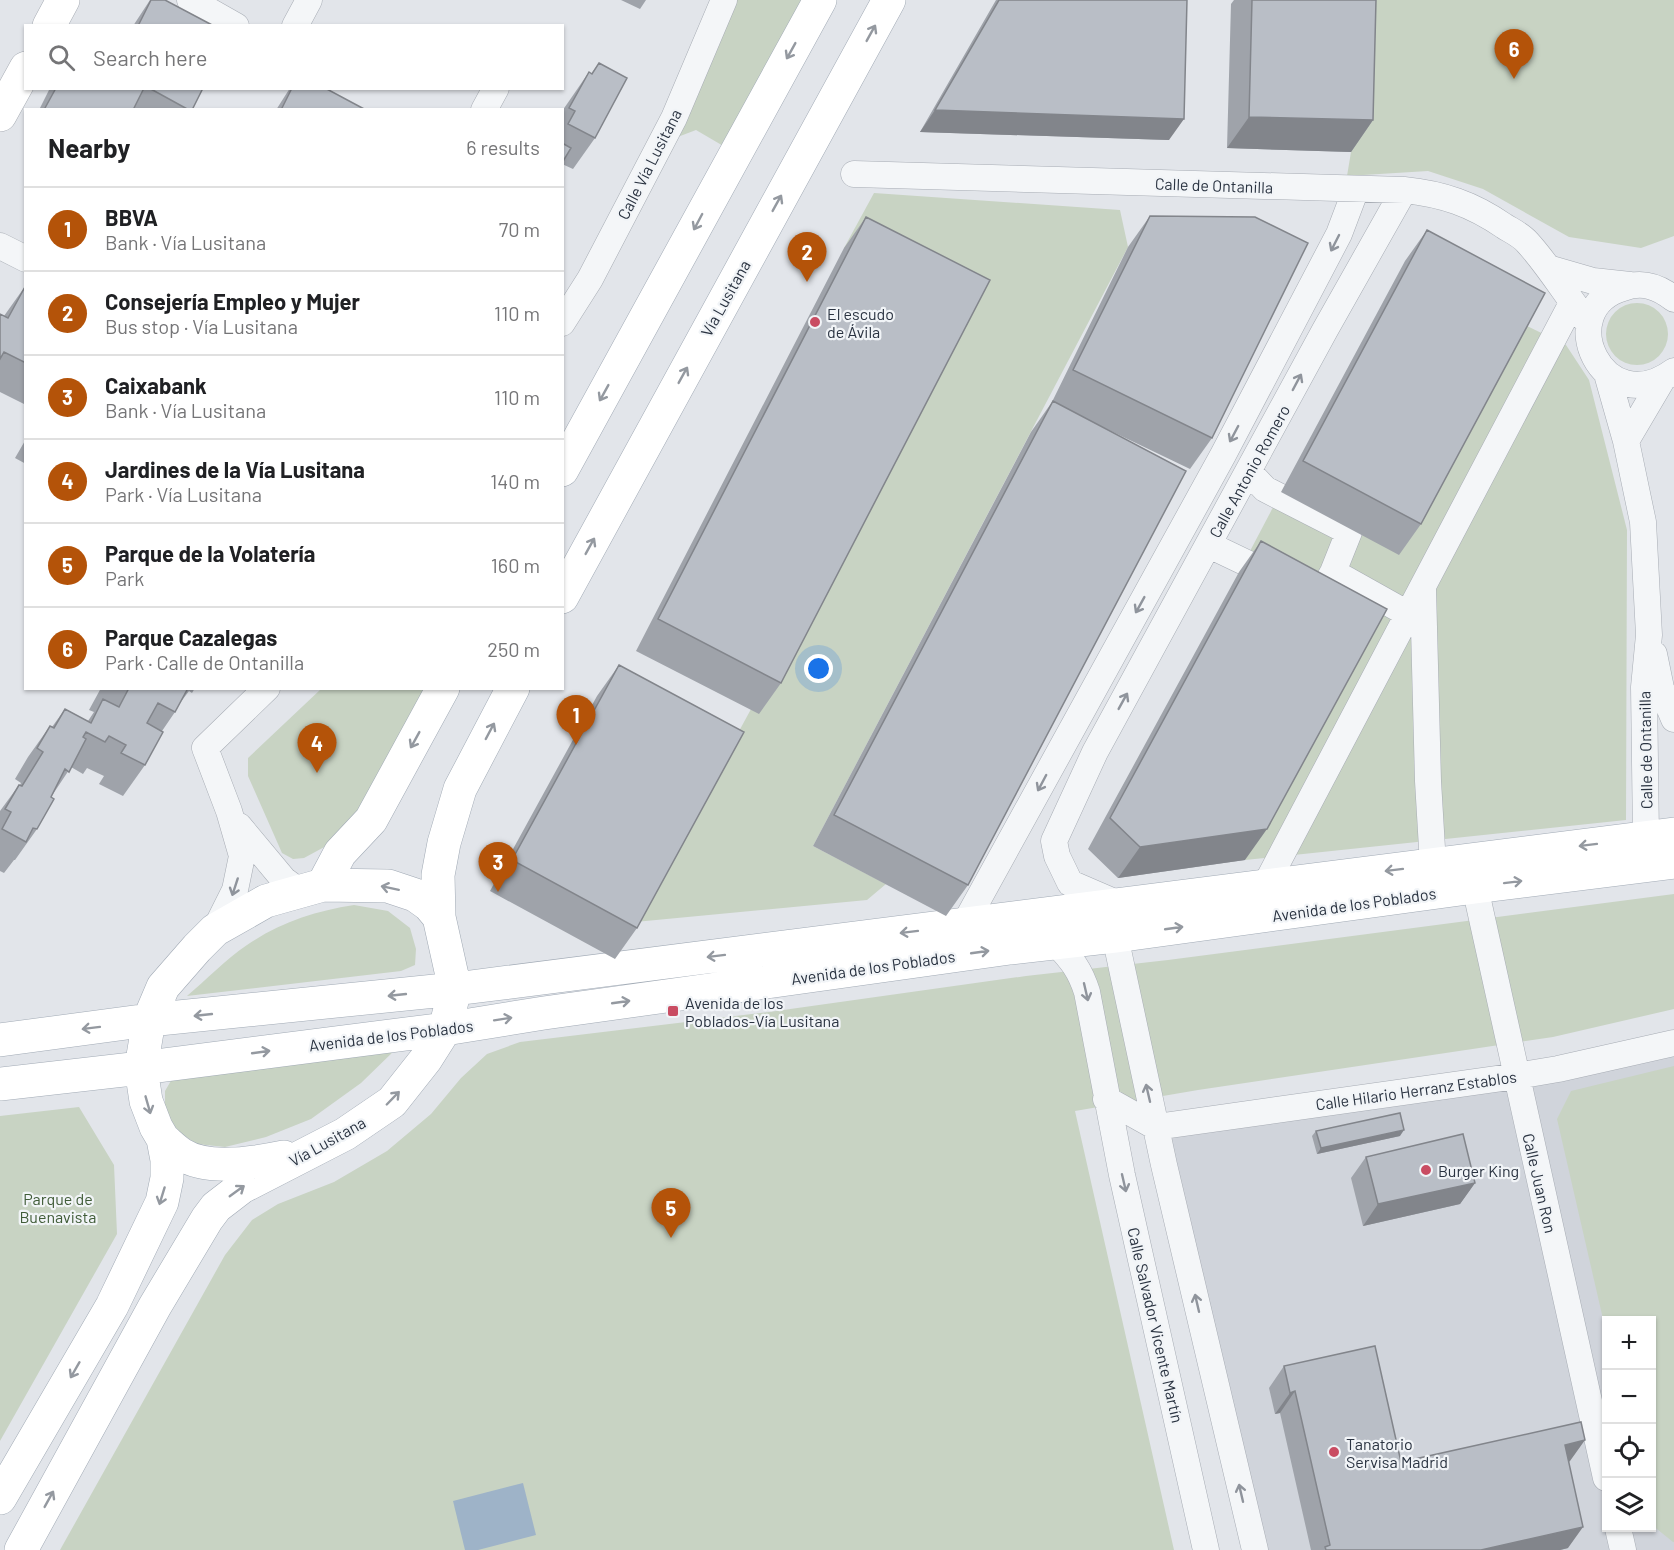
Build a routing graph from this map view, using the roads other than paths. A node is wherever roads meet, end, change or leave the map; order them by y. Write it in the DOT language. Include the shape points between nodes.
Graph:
graph roads {
  1 [pos="63,0"];
  2 [pos="190,0"];
  3 [pos="309,0"];
  4 [pos="724,0"];
  5 [pos="820,0"];
  6 [pos="890,0"];
  7 [pos="50,24"];
  8 [pos="232,24"];
  9 [pos="296,24"];
  10 [pos="24,73"];
  11 [pos="495,90"];
  12 [pos="485,108"];
  13 [pos="0,115"];
  14 [pos="854,174"];
  15 [pos="1356,189"];
  16 [pos="1404,190"];
  17 [pos="0,246"];
  18 [pos="24,258"];
  19 [pos="1548,268"];
  20 [pos="1674,276"];
  21 [pos="1640,285"];
  22 [pos="1674,299"];
  23 [pos="1572,303"];
  24 [pos="564,320"];
  25 [pos="1589,324"];
  26 [pos="1607,374"];
  27 [pos="1668,376"];
  28 [pos="1626,441"];
  29 [pos="564,466"];
  30 [pos="1250,472"];
  31 [pos="1209,545"];
  32 [pos="1333,572"];
  33 [pos="1423,586"];
  34 [pos="564,593"];
  35 [pos="1408,615"];
  36 [pos="1649,634"];
  37 [pos="265,690"];
  38 [pos="442,690"];
  39 [pos="512,690"];
  40 [pos="1674,719"];
  41 [pos="229,811"];
  42 [pos="1019,825"];
  43 [pos="1054,842"];
  44 [pos="1661,850"];
  45 [pos="1433,865"];
  46 [pos="1265,886"];
  47 [pos="1475,887"];
  48 [pos="311,888"];
  49 [pos="1121,905"];
  50 [pos="1079,910"];
  51 [pos="439,917"];
  52 [pos="964,925"];
  53 [pos="215,930"];
  54 [pos="1115,936"];
  55 [pos="1056,943"];
  56 [pos="455,989"];
  57 [pos="149,1020"];
  58 [pos="445,1029"];
  59 [pos="0,1040"];
  60 [pos="1674,1043"];
  61 [pos="141,1068"];
  62 [pos="1517,1076"];
  63 [pos="0,1084"];
  64 [pos="1106,1099"];
  65 [pos="1156,1127"];
  66 [pos="163,1139"];
  67 [pos="309,1152"];
  68 [pos="1602,1460"];
  69 [pos="0,1498"];
  70 [pos="1619,1532"];
  71 [pos="21,1550"];
  72 [pos="1206,1550"];
  73 [pos="1255,1550"];
  74 [pos="1623,1550"];
  1 -- 7 [label="main road"];
  2 -- 8 [label="street"];
  3 -- 9 [label="street"];
  4 -- 24 [label="street, Calle Vía Lusitana" via="674,118 590,279"];
  5 -- 29 [label="main road, one-way"];
  34 -- 6 [label="main road, Vía Lusitana, one-way"];
  10 -- 13 [label="main road"];
  11 -- 12 [label="street"];
  14 -- 15 [label="street, Calle de Ontanilla"];
  15 -- 16 [label="street, Calle de Ontanilla"];
  15 -- 42 [label="street, Calle Antonio Romero, one-way" via="1339,234 1299,313"];
  16 -- 19 [label="street, Calle de Ontanilla" via="1432,193 1481,211 1525,240"];
  30 -- 16 [label="street, Calle Antonio Romero, one-way"];
  17 -- 18 [label="street"];
  19 -- 21 [label="street" via="1593,280"];
  19 -- 23 [label="street, Calle de Ontanilla"];
  20 -- 21 [label="street"];
  21 -- 22 [label="street" via="1664,291"];
  21 -- 25 [label="street" via="1617,289 1604,298"];
  23 -- 25 [label="street, Calle de Ontanilla"];
  23 -- 33 [label="street"];
  25 -- 26 [label="street, Calle de Ontanilla" via="1591,351"];
  26 -- 27 [label="street" via="1633,385 1648,385"];
  26 -- 28 [label="street, Calle de Ontanilla"];
  27 -- 28 [label="street"];
  28 -- 36 [label="street, Calle de Ontanilla" via="1644,522"];
  30 -- 31 [label="street, Calle Antonio Romero"];
  30 -- 32 [label="street" via="1265,489 1348,532"];
  31 -- 32 [label="street" via="1319,597"];
  43 -- 31 [label="street, Calle Antonio Romero, one-way" via="1095,752"];
  32 -- 35 [label="street"];
  33 -- 35 [label="street"];
  33 -- 45 [label="street"];
  35 -- 46 [label="street"];
  36 -- 40 [label="street, Calle de Ontanilla" via="1661,688"];
  36 -- 44 [label="street, Calle de Ontanilla" via="1644,687"];
  37 -- 41 [label="street" via="205,748"];
  38 -- 48 [label="main road, one-way" via="371,820"];
  51 -- 39 [label="main road, Vía Lusitana, one-way" via="438,875 460,789"];
  41 -- 48 [label="street" via="284,880"];
  41 -- 53 [label="street, one-way" via="242,856 236,890"];
  42 -- 43 [label="street"];
  42 -- 52 [label="street, Calle Antonio Romero"];
  43 -- 49 [label="street" via="1070,883"];
  44 -- 45 [label="main road, Avenida de los Poblados, one-way"];
  47 -- 44 [label="main road, Avenida de los Poblados, one-way"];
  45 -- 46 [label="main road, Avenida de los Poblados, one-way"];
  46 -- 49 [label="main road, Avenida de los Poblados"];
  54 -- 47 [label="main road, Avenida de los Poblados, one-way"];
  47 -- 62 [label="street, Calle Juan Ron"];
  51 -- 48 [label="main road, one-way" via="415,895 388,886"];
  48 -- 53 [label="main road" via="266,901"];
  49 -- 50 [label="main road, Avenida de los Poblados"];
  50 -- 52 [label="main road, Avenida de los Poblados"];
  50 -- 54 [label="street"];
  51 -- 56 [label="main road, Vía Lusitana"];
  52 -- 56 [label="main road, Avenida de los Poblados, one-way"];
  53 -- 57 [label="main road" via="163,987"];
  54 -- 55 [label="main road, Avenida de los Poblados"];
  65 -- 54 [label="street, one-way"];
  58 -- 55 [label="main road, Avenida de los Poblados, one-way"];
  55 -- 64 [label="street, Calle Salvador Vicente Martín, one-way" via="1074,961 1083,978"];
  56 -- 57 [label="main road, Avenida de los Poblados, one-way"];
  56 -- 58 [label="main road, Vía Lusitana"];
  57 -- 59 [label="main road, Avenida de los Poblados, one-way"];
  57 -- 61 [label="main road"];
  61 -- 58 [label="main road, Avenida de los Poblados, one-way"];
  67 -- 58 [label="main road, Vía Lusitana, one-way" via="345,1134 392,1102"];
  60 -- 62 [label="street, Calle Hilario Herranz Establos"];
  61 -- 63 [label="main road, Avenida de los Poblados"];
  61 -- 66 [label="main road, one-way" via="146,1101"];
  62 -- 65 [label="street, Calle Hilario Herranz Establos"];
  62 -- 68 [label="street, Calle Juan Ron"];
  64 -- 65 [label="street"];
  64 -- 72 [label="street, Calle Salvador Vicente Martín, one-way"];
  73 -- 65 [label="street, one-way"];
  66 -- 67 [label="main road" via="181,1155 214,1164"];
  66 -- 69 [label="main road, one-way" via="167,1178 162,1202 112,1306"];
  71 -- 67 [label="main road, Vía Lusitana, one-way" via="207,1219 242,1187"];
  70 -- 74 [label="street"];
}
